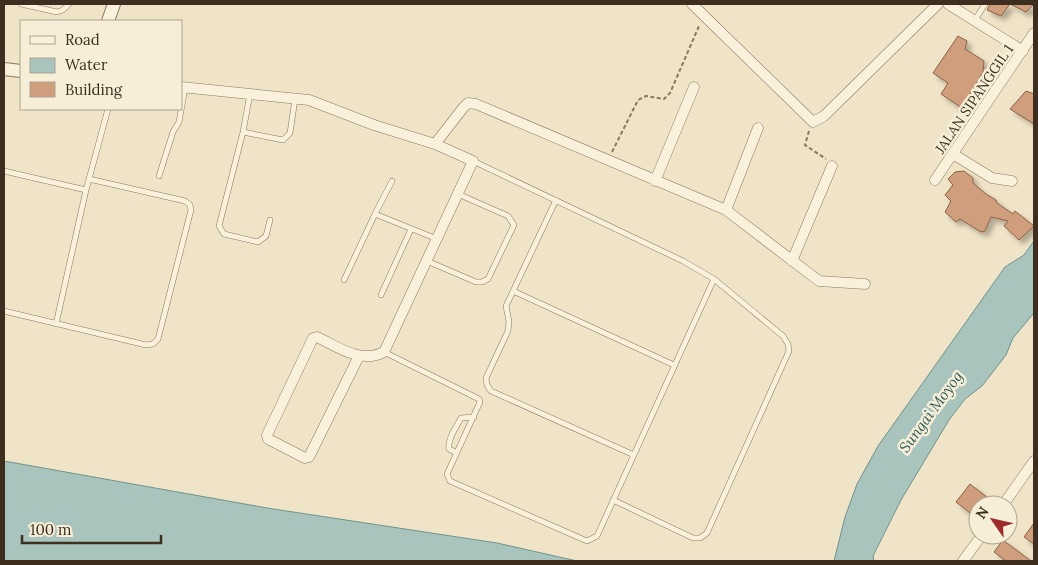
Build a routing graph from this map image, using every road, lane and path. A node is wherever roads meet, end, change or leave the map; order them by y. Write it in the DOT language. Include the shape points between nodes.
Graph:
graph roads {
  1 [pos="21,4"];
  2 [pos="69,4"];
  3 [pos="114,4"];
  4 [pos="692,4"];
  5 [pos="938,4"];
  6 [pos="948,4"];
  7 [pos="985,4"];
  8 [pos="43,6"];
  9 [pos="704,16"];
  10 [pos="108,20"];
  11 [pos="975,20"];
  12 [pos="1034,33"];
  13 [pos="1024,51"];
  14 [pos="4,69"];
  15 [pos="20,71"];
  16 [pos="183,87"];
  17 [pos="694,87"];
  18 [pos="250,93"];
  19 [pos="295,99"];
  20 [pos="108,110"];
  21 [pos="180,110"];
  22 [pos="813,122"];
  23 [pos="758,128"];
  24 [pos="243,132"];
  25 [pos="435,144"];
  26 [pos="953,154"];
  27 [pos="608,160"];
  28 [pos="473,161"];
  29 [pos="832,166"];
  30 [pos="4,171"];
  31 [pos="159,176"];
  32 [pos="89,179"];
  33 [pos="935,180"];
  34 [pos="392,181"];
  35 [pos="655,181"];
  36 [pos="1012,181"];
  37 [pos="86,190"];
  38 [pos="458,194"];
  39 [pos="556,200"];
  40 [pos="726,210"];
  41 [pos="375,214"];
  42 [pos="270,220"];
  43 [pos="411,229"];
  44 [pos="437,239"];
  45 [pos="427,261"];
  46 [pos="792,261"];
  47 [pos="714,279"];
  48 [pos="344,280"];
  49 [pos="865,284"];
  50 [pos="513,291"];
  51 [pos="381,295"];
  52 [pos="4,311"];
  53 [pos="56,324"];
  54 [pos="384,352"];
  55 [pos="364,357"];
  56 [pos="674,365"];
  57 [pos="474,417"];
  58 [pos="456,453"];
  59 [pos="634,455"];
  60 [pos="1034,461"];
  61 [pos="1010,495"];
  62 [pos="613,500"];
  63 [pos="975,545"];
  64 [pos="963,561"];
  1 -- 8 [label="lane"];
  2 -- 8 [label="lane" via="57,12"];
  3 -- 10 [label="street"];
  4 -- 9 [label="street"];
  5 -- 22 [label="street" via="824,116"];
  6 -- 11 [label="street"];
  7 -- 11 [label="lane"];
  9 -- 22 [label="street"];
  9 -- 27 [label="path" via="670,93 664,99 646,96 638,100"];
  11 -- 13 [label="street"];
  12 -- 13 [label="street, JALAN SIPANGGIL 1"];
  13 -- 26 [label="street, JALAN SIPANGGIL 1"];
  14 -- 15 [label="street"];
  16 -- 18 [label="street"];
  17 -- 35 [label="street"];
  18 -- 19 [label="street"];
  18 -- 24 [label="lane"];
  19 -- 24 [label="lane" via="287,138 283,140"];
  19 -- 25 [label="street" via="309,100"];
  20 -- 32 [label="lane"];
  21 -- 31 [label="lane"];
  22 -- 29 [label="path" via="805,144"];
  23 -- 40 [label="street"];
  24 -- 42 [label="lane" via="219,221 220,231 258,242 266,236"];
  25 -- 27 [label="street" via="468,103"];
  25 -- 28 [label="street"];
  26 -- 33 [label="street, JALAN SIPANGGIL 1"];
  26 -- 36 [label="street" via="992,178"];
  27 -- 35 [label="street"];
  28 -- 38 [label="street"];
  28 -- 39 [label="lane"];
  29 -- 46 [label="street"];
  30 -- 37 [label="lane"];
  32 -- 37 [label="lane"];
  32 -- 53 [label="lane" via="185,201 191,210 158,339 153,344"];
  34 -- 41 [label="lane"];
  35 -- 40 [label="street"];
  37 -- 53 [label="lane"];
  38 -- 44 [label="street"];
  38 -- 45 [label="lane" via="508,216 514,225 488,279 482,282"];
  39 -- 47 [label="lane"];
  39 -- 50 [label="lane"];
  40 -- 46 [label="street"];
  41 -- 43 [label="lane"];
  41 -- 48 [label="lane"];
  43 -- 44 [label="lane"];
  43 -- 51 [label="lane"];
  44 -- 45 [label="street"];
  45 -- 54 [label="street"];
  46 -- 49 [label="street" via="819,281"];
  47 -- 56 [label="lane"];
  47 -- 62 [label="lane" via="783,336 789,351 707,533 693,538"];
  50 -- 56 [label="lane"];
  50 -- 59 [label="lane" via="506,306 508,331 486,378 487,385 491,390"];
  52 -- 53 [label="lane"];
  54 -- 55 [label="street"];
  54 -- 57 [label="lane" via="475,396 480,402"];
  55 -- 55 [label="street" via="313,338 267,435 268,439 305,458 309,457"];
  56 -- 59 [label="lane"];
  57 -- 58 [label="lane"];
  57 -- 58 [label="lane" via="461,418 448,444"];
  58 -- 62 [label="lane" via="447,474 450,481 587,542 597,536"];
  59 -- 62 [label="lane"];
  60 -- 61 [label="street"];
  63 -- 64 [label="street"];
}
